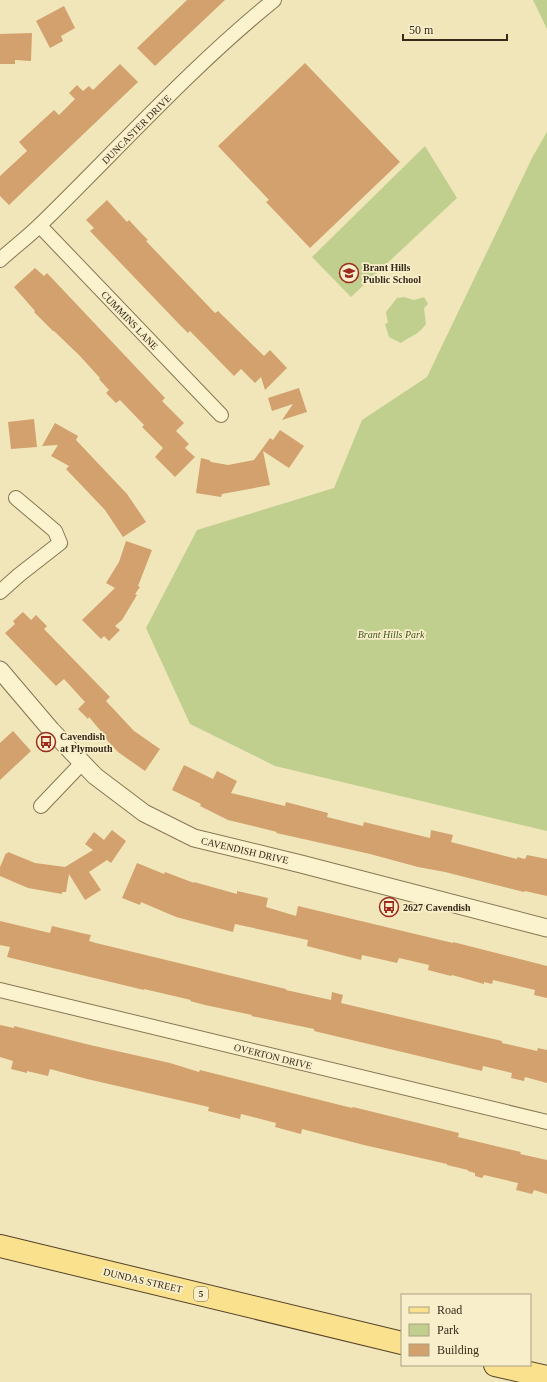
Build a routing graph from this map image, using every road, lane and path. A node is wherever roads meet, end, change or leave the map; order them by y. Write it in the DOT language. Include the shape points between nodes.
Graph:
graph roads {
  1 [pos="274,0"];
  2 [pos="40,226"];
  3 [pos="1,258"];
  4 [pos="221,415"];
  5 [pos="16,498"];
  6 [pos="0,592"];
  7 [pos="0,670"];
  8 [pos="82,763"];
  9 [pos="41,806"];
  10 [pos="547,928"];
  11 [pos="0,990"];
  12 [pos="547,1122"];
  13 [pos="0,1246"];
  14 [pos="401,1343"];
  15 [pos="499,1366"];
  16 [pos="547,1378"];
  1 -- 2 [label="street, DUNCASTER DRIVE" via="168,96"];
  2 -- 3 [label="street, DUNCASTER DRIVE"];
  2 -- 4 [label="street, CUMMINS LANE"];
  5 -- 6 [label="street" via="55,531 60,543"];
  7 -- 8 [label="street, CAVENDISH DRIVE"];
  8 -- 9 [label="street"];
  8 -- 10 [label="street, CAVENDISH DRIVE" via="144,813 194,838"];
  11 -- 12 [label="street, OVERTON DRIVE"];
  13 -- 14 [label="main road, DUNDAS STREET / 5"];
  15 -- 16 [label="main road"];
}
